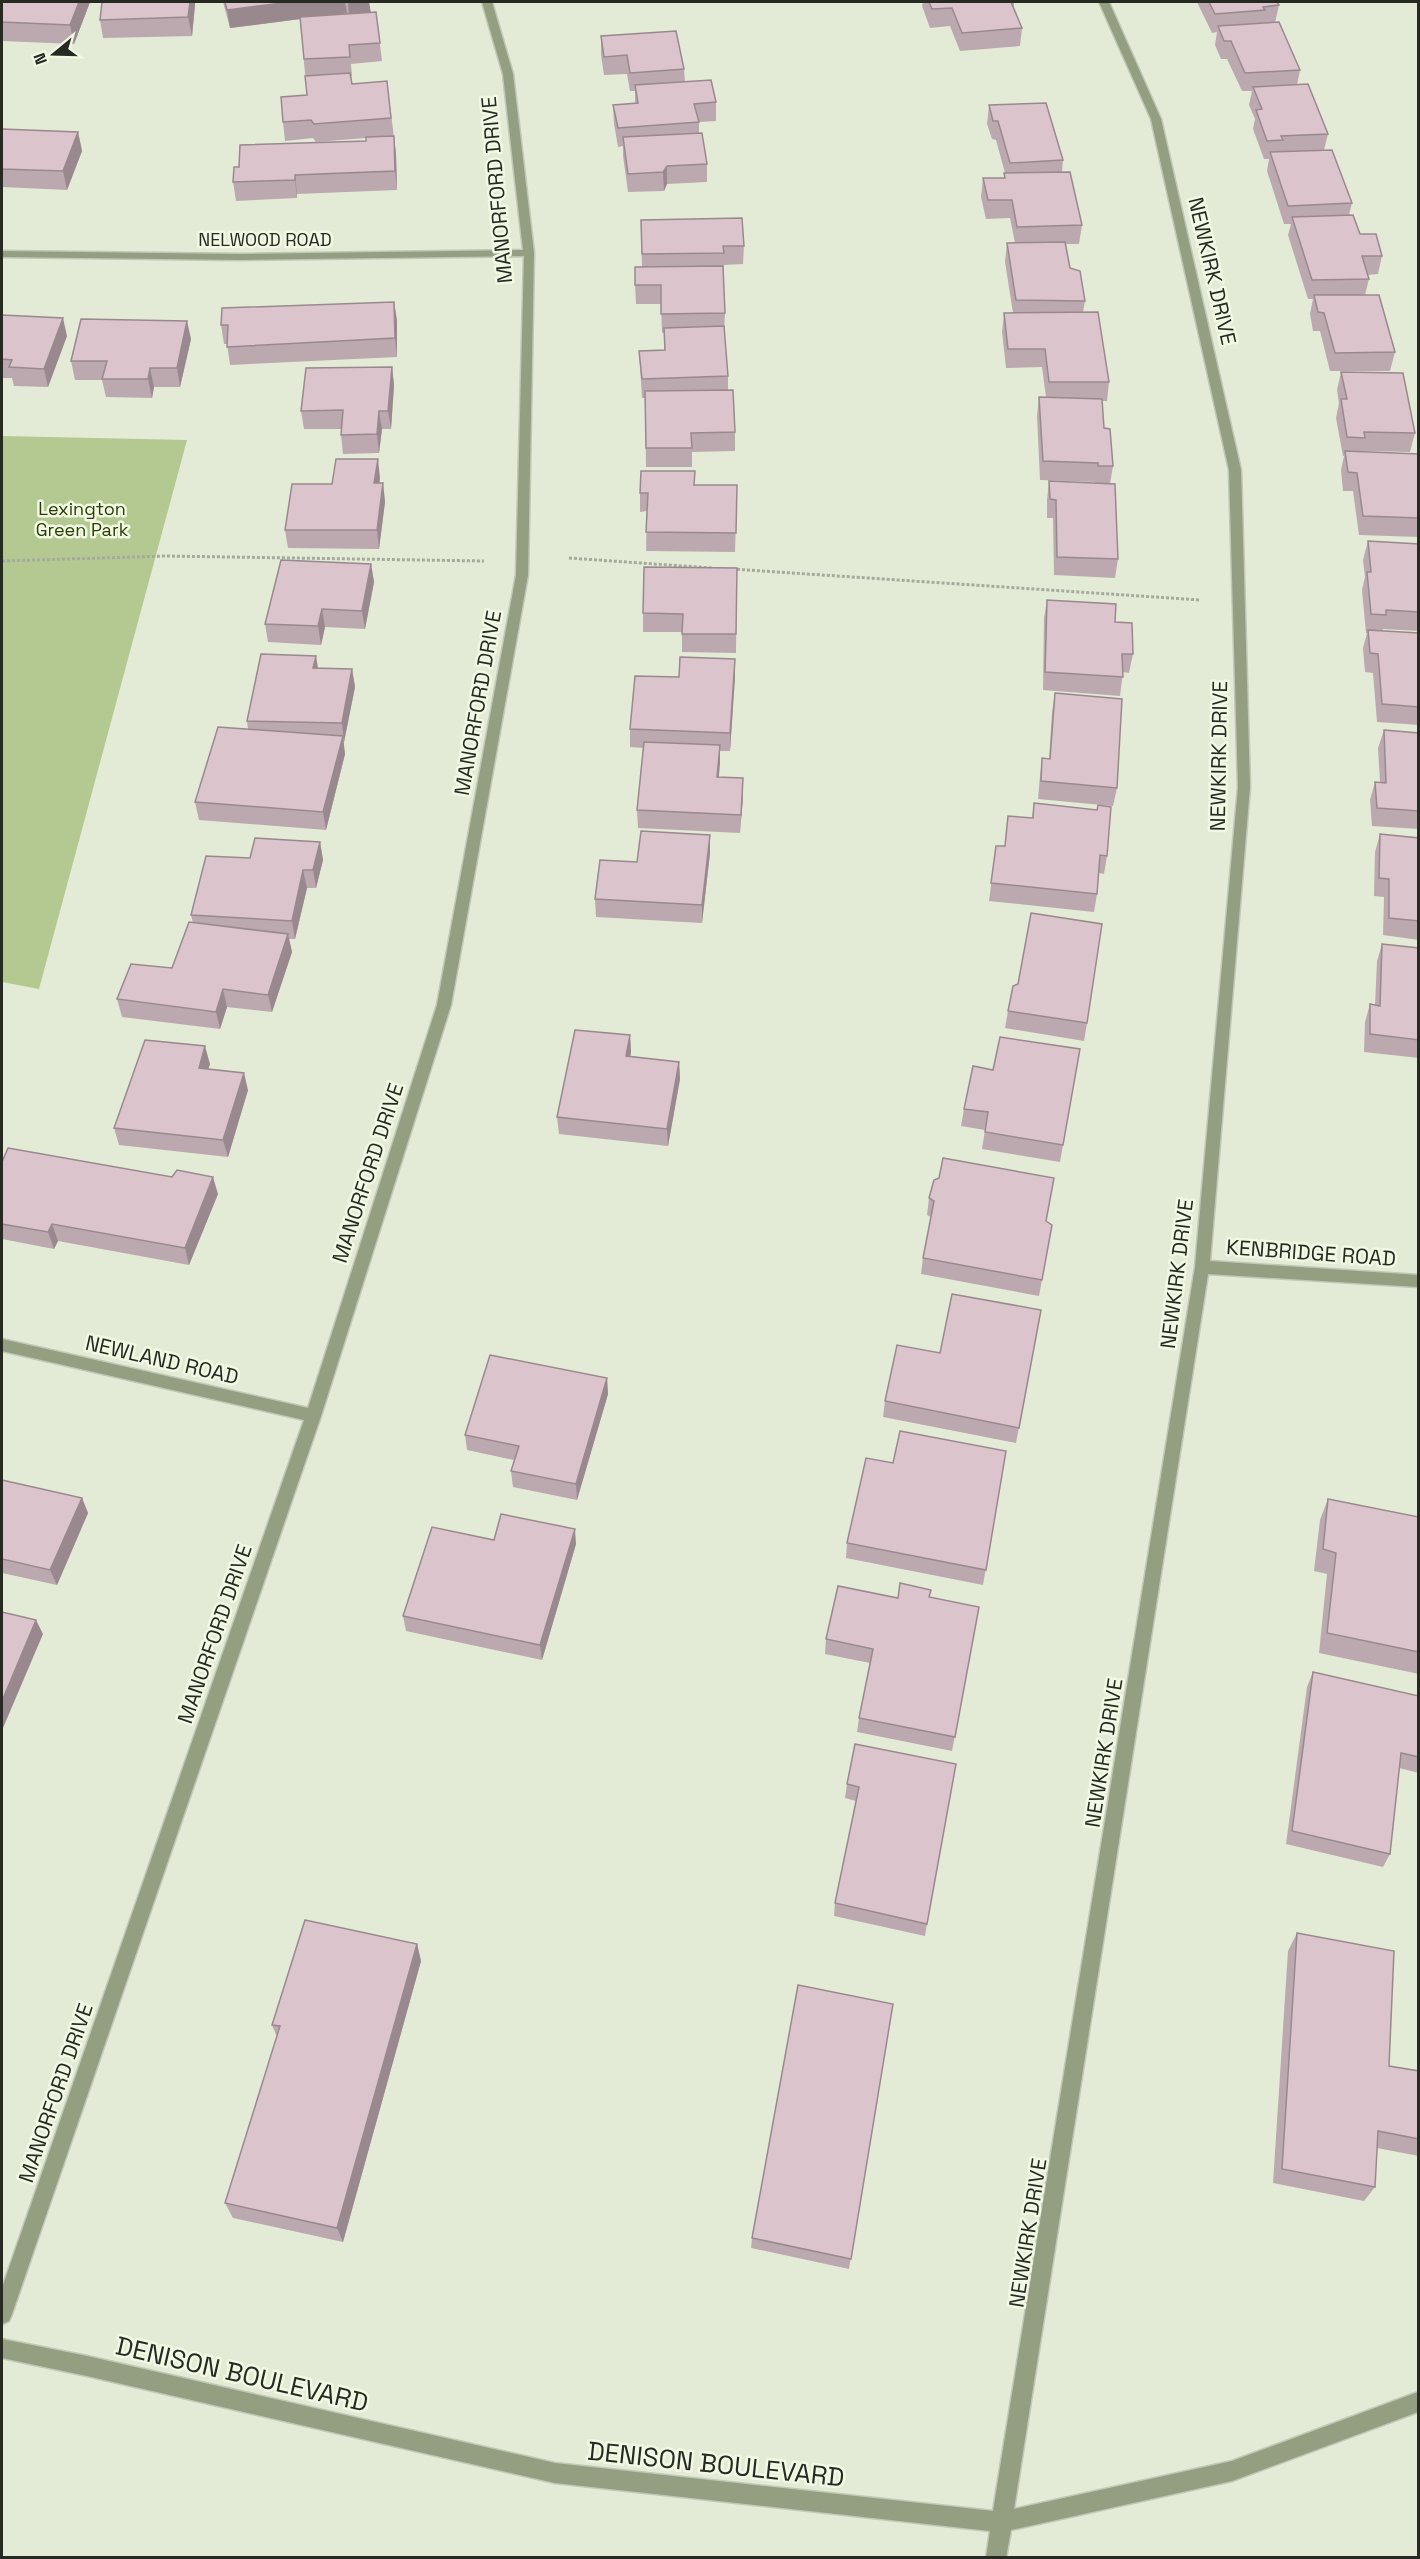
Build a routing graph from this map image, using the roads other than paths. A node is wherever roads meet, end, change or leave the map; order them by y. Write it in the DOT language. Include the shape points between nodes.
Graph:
graph roads {
  1 [pos="487,2"];
  2 [pos="1104,2"];
  3 [pos="529,253"];
  4 [pos="2,254"];
  5 [pos="1202,1267"];
  6 [pos="1419,1281"];
  7 [pos="2,1345"];
  8 [pos="313,1416"];
  9 [pos="2,2314"];
  10 [pos="2,2349"];
  11 [pos="1419,2402"];
  12 [pos="1001,2522"];
  13 [pos="996,2558"];
  1 -- 3 [label="street, MANORFORD DRIVE" via="508,74"];
  2 -- 5 [label="street, NEWKIRK DRIVE" via="1156,119 1236,470 1244,787"];
  3 -- 4 [label="street, NELWOOD ROAD" via="240,258"];
  3 -- 8 [label="street, MANORFORD DRIVE" via="522,576 444,1005"];
  5 -- 6 [label="street, KENBRIDGE ROAD"];
  5 -- 12 [label="street, NEWKIRK DRIVE"];
  7 -- 8 [label="street, NEWLAND ROAD"];
  8 -- 9 [label="street, MANORFORD DRIVE"];
  10 -- 12 [label="street, DENISON BOULEVARD" via="555,2473"];
  11 -- 12 [label="street, DENISON BOULEVARD" via="1232,2471"];
  12 -- 13 [label="street, NEWKIRK DRIVE"];
}
